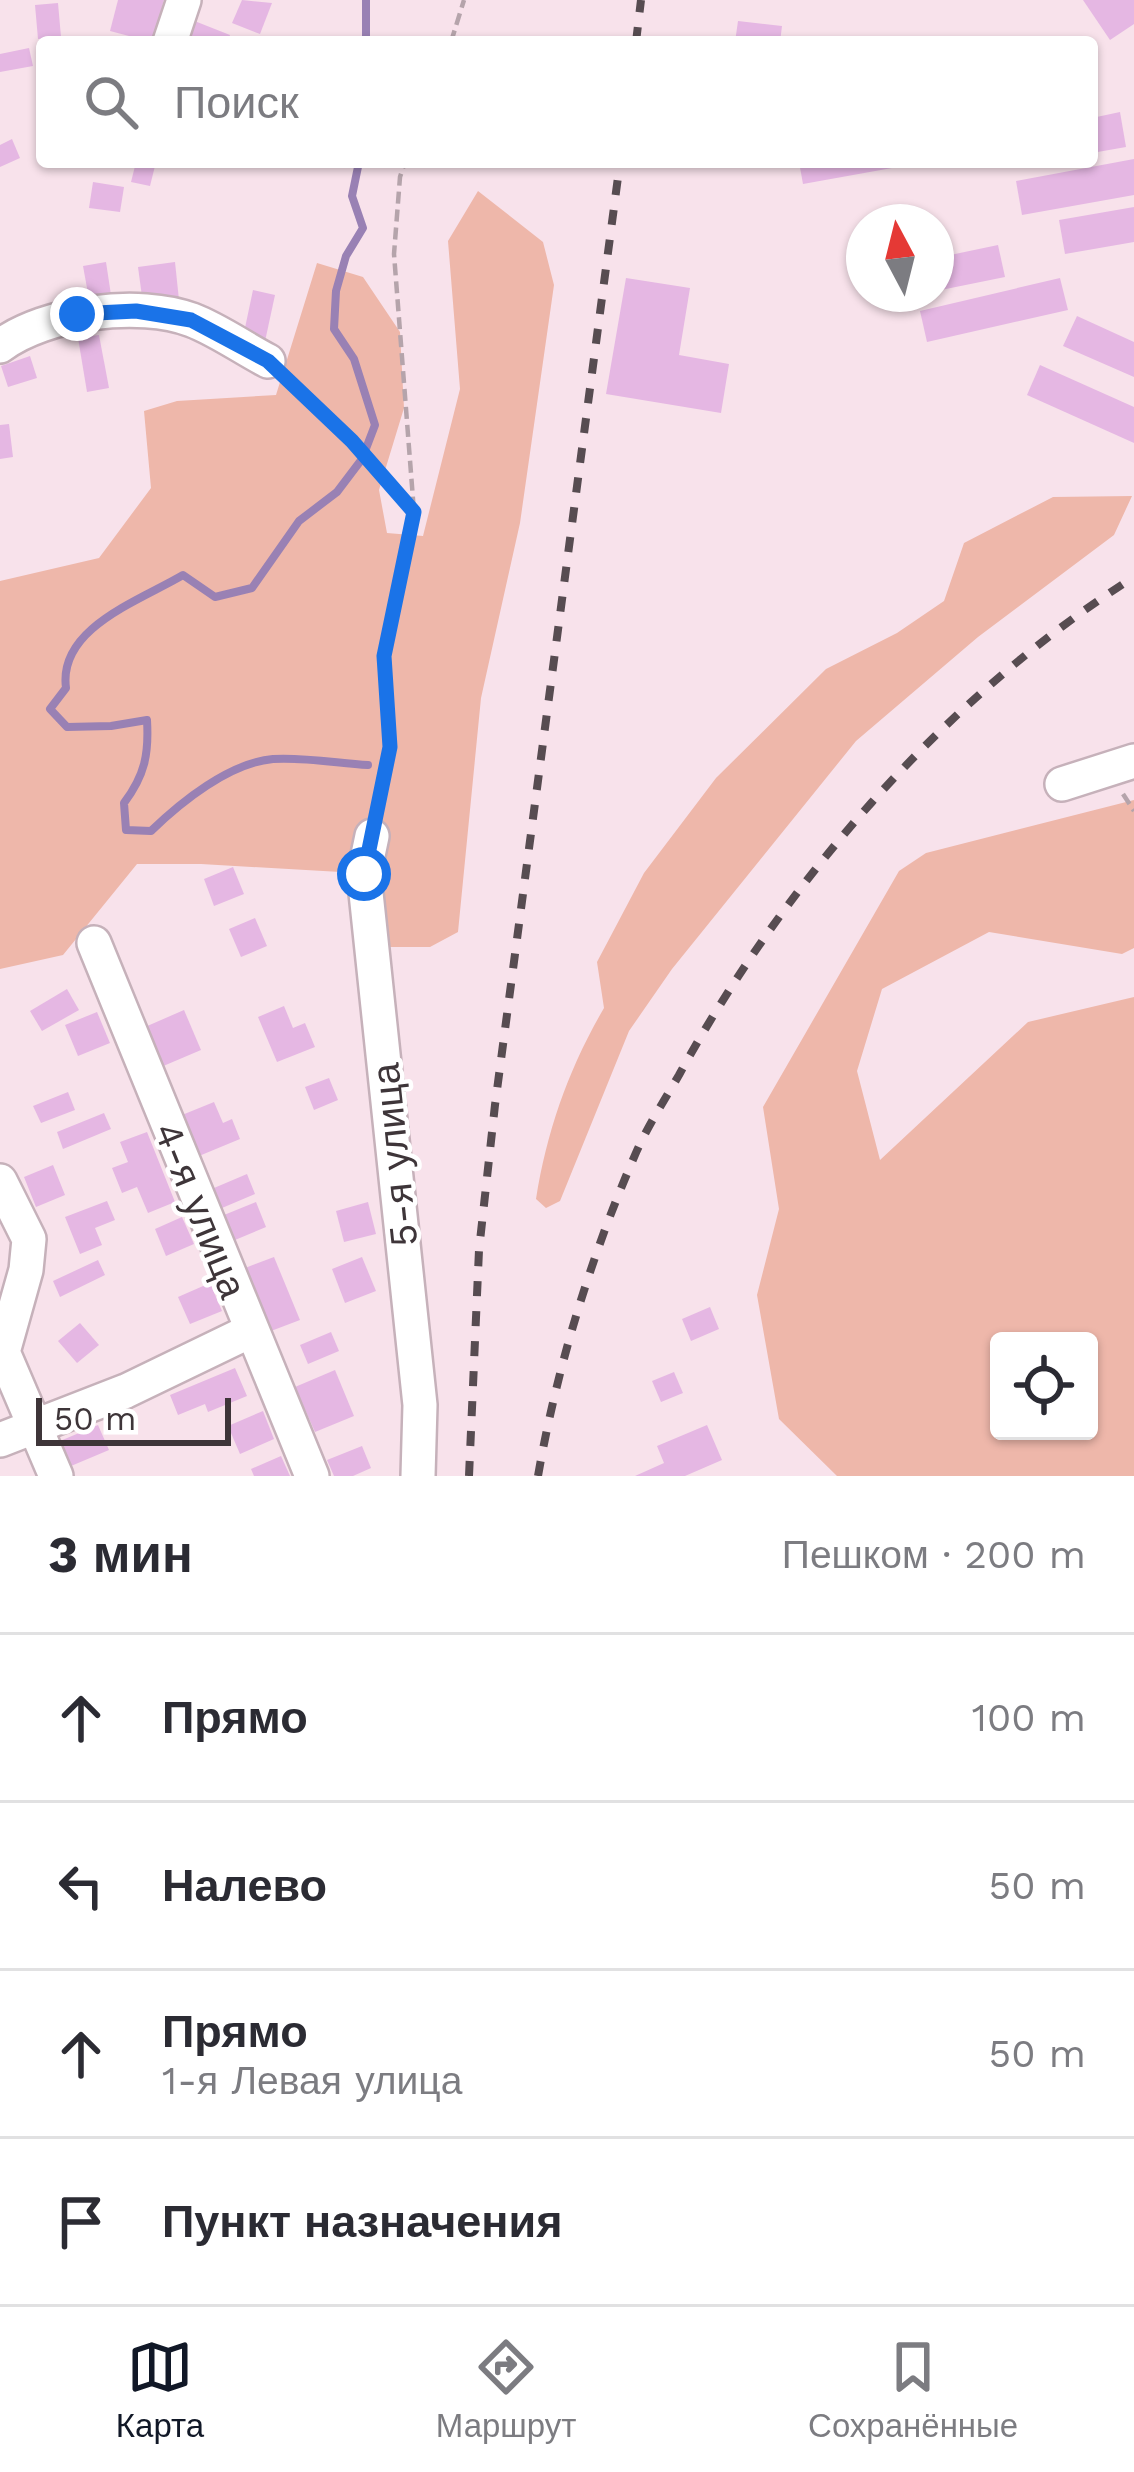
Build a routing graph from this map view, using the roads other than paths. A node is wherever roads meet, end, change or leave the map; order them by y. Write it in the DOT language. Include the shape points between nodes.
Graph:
graph roads {
  1 [pos="184,0"];
  2 [pos="172,36"];
  3 [pos="0,346"];
  4 [pos="268,361"];
  5 [pos="1134,761"];
  6 [pos="1062,784"];
  7 [pos="372,836"];
  8 [pos="94,943"];
  9 [pos="0,1181"];
  10 [pos="250,1330"];
  11 [pos="1,1349"];
  12 [pos="35,1425"];
  13 [pos="0,1439"];
  14 [pos="56,1476"];
  15 [pos="312,1476"];
  16 [pos="418,1476"];
  1 -- 2 [label="street"];
  3 -- 4 [label="street" via="77,314 136,311 191,320"];
  5 -- 6 [label="street"];
  7 -- 16 [label="street, 5-я улица" via="364,874 420,1405"];
  8 -- 10 [label="street, 4-я улица"];
  9 -- 11 [label="street" via="28,1239"];
  10 -- 12 [label="street"];
  10 -- 15 [label="street, 4-я улица"];
  11 -- 12 [label="street"];
  12 -- 13 [label="street"];
  12 -- 14 [label="street"];
}
